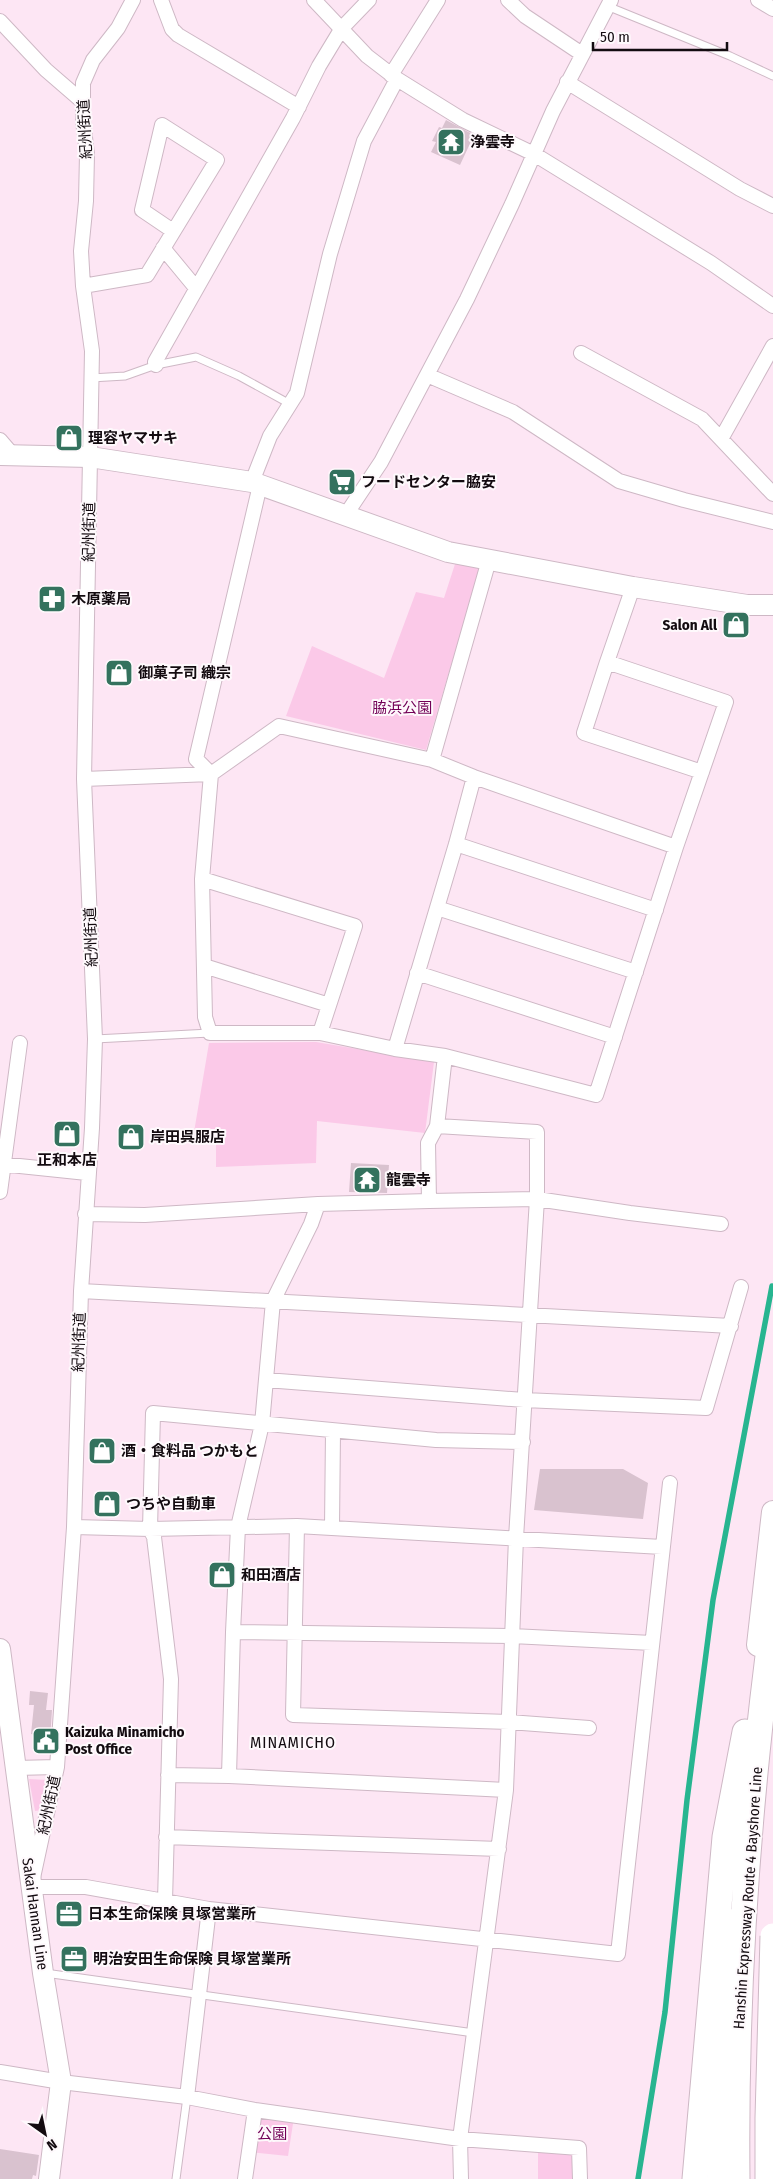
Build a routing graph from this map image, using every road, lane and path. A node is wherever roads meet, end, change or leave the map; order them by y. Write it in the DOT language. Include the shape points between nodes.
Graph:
graph roads {
  1 [pos="133,0"];
  2 [pos="160,0"];
  3 [pos="314,0"];
  4 [pos="369,0"];
  5 [pos="438,0"];
  6 [pos="508,0"];
  7 [pos="758,0"];
  8 [pos="609,3"];
  9 [pos="773,9"];
  10 [pos="0,21"];
  11 [pos="342,28"];
  12 [pos="582,54"];
  13 [pos="773,76"];
  14 [pos="394,77"];
  15 [pos="567,82"];
  16 [pos="83,102"];
  17 [pos="299,106"];
  18 [pos="534,154"];
  19 [pos="773,206"];
  20 [pos="173,231"];
  21 [pos="163,248"];
  22 [pos="83,286"];
  23 [pos="196,288"];
  24 [pos="773,306"];
  25 [pos="773,346"];
  26 [pos="581,353"];
  27 [pos="156,364"];
  28 [pos="427,375"];
  29 [pos="91,378"];
  30 [pos="290,404"];
  31 [pos="722,439"];
  32 [pos="4,450"];
  33 [pos="90,457"];
  34 [pos="256,483"];
  35 [pos="773,494"];
  36 [pos="345,516"];
  37 [pos="773,522"];
  38 [pos="489,560"];
  39 [pos="633,587"];
  40 [pos="773,605"];
  41 [pos="607,662"];
  42 [pos="432,760"];
  43 [pos="702,772"];
  44 [pos="211,774"];
  45 [pos="474,777"];
  46 [pos="84,779"];
  47 [pos="456,844"];
  48 [pos="676,847"];
  49 [pos="202,880"];
  50 [pos="437,908"];
  51 [pos="656,910"];
  52 [pos="204,966"];
  53 [pos="636,972"];
  54 [pos="418,973"];
  55 [pos="329,1005"];
  56 [pos="210,1033"];
  57 [pos="320,1033"];
  58 [pos="615,1037"];
  59 [pos="95,1039"];
  60 [pos="20,1043"];
  61 [pos="395,1049"];
  62 [pos="445,1056"];
  63 [pos="437,1126"];
  64 [pos="2,1164"];
  65 [pos="88,1173"];
  66 [pos="0,1192"];
  67 [pos="536,1199"];
  68 [pos="429,1201"];
  69 [pos="318,1204"];
  70 [pos="85,1214"];
  71 [pos="721,1224"];
  72 [pos="741,1287"];
  73 [pos="80,1291"];
  74 [pos="273,1301"];
  75 [pos="531,1315"];
  76 [pos="731,1326"];
  77 [pos="266,1380"];
  78 [pos="524,1400"];
  79 [pos="262,1424"];
  80 [pos="332,1431"];
  81 [pos="522,1442"];
  82 [pos="670,1482"];
  83 [pos="773,1512"];
  84 [pos="297,1526"];
  85 [pos="74,1527"];
  86 [pos="238,1527"];
  87 [pos="332,1528"];
  88 [pos="150,1529"];
  89 [pos="516,1538"];
  90 [pos="662,1547"];
  91 [pos="773,1618"];
  92 [pos="233,1632"];
  93 [pos="296,1633"];
  94 [pos="512,1636"];
  95 [pos="652,1643"];
  96 [pos="0,1649"];
  97 [pos="752,1698"];
  98 [pos="509,1722"];
  99 [pos="589,1728"];
  100 [pos="57,1767"];
  101 [pos="15,1768"];
  102 [pos="168,1775"];
  103 [pos="229,1776"];
  104 [pos="506,1790"];
  105 [pos="166,1837"];
  106 [pos="499,1849"];
  107 [pos="31,1886"];
  108 [pos="164,1901"];
  109 [pos="209,1909"];
  110 [pos="773,1936"];
  111 [pos="487,1939"];
  112 [pos="42,1973"];
  113 [pos="198,1995"];
  114 [pos="474,2033"];
  115 [pos="0,2072"];
  116 [pos="60,2082"];
  117 [pos="773,2094"];
  118 [pos="187,2097"];
  119 [pos="255,2110"];
  120 [pos="460,2139"];
  121 [pos="49,2179"];
  122 [pos="176,2179"];
  123 [pos="244,2179"];
  124 [pos="461,2179"];
  125 [pos="580,2179"];
  126 [pos="695,2179"];
  127 [pos="718,2179"];
  128 [pos="737,2179"];
  129 [pos="767,2179"];
  1 -- 16 [label="street, 紀州街道" via="118,28 94,60 83,83"];
  2 -- 17 [label="street" via="172,29 178,35"];
  3 -- 11 [label="street"];
  4 -- 11 [label="street"];
  5 -- 14 [label="street"];
  6 -- 12 [label="street" via="525,16"];
  7 -- 9 [label="street"];
  8 -- 12 [label="street"];
  8 -- 13 [label="lane"];
  10 -- 16 [label="street" via="46,70"];
  11 -- 14 [label="street" via="367,56"];
  11 -- 17 [label="street"];
  12 -- 15 [label="street"];
  14 -- 18 [label="street" via="463,120"];
  14 -- 30 [label="street" via="364,141 330,254 304,369"];
  15 -- 18 [label="street"];
  15 -- 19 [label="street"];
  16 -- 22 [label="street, 紀州街道" via="87,154 81,250"];
  17 -- 23 [label="street"];
  18 -- 24 [label="street" via="711,263"];
  18 -- 28 [label="street" via="471,290"];
  20 -- 20 [label="street" via="217,160 162,126 142,210"];
  20 -- 21 [label="street"];
  21 -- 22 [label="street" via="147,275"];
  21 -- 23 [label="street"];
  22 -- 29 [label="street, 紀州街道" via="92,351"];
  23 -- 27 [label="street"];
  25 -- 31 [label="street"];
  26 -- 31 [label="street" via="702,419"];
  27 -- 29 [label="lane" via="125,376"];
  27 -- 30 [label="lane" via="196,357"];
  28 -- 36 [label="street" via="381,462"];
  28 -- 37 [label="street" via="512,412 619,481"];
  29 -- 33 [label="street, 紀州街道"];
  30 -- 34 [label="street" via="270,436"];
  31 -- 35 [label="street"];
  32 -- 33 [label="street"];
  33 -- 34 [label="street"];
  33 -- 46 [label="street, 紀州街道"];
  34 -- 36 [label="street"];
  34 -- 44 [label="street" via="196,759"];
  36 -- 38 [label="street" via="448,552"];
  38 -- 39 [label="street"];
  38 -- 42 [label="street"];
  39 -- 40 [label="street" via="747,605"];
  39 -- 41 [label="street"];
  41 -- 43 [label="street" via="584,733"];
  41 -- 43 [label="street" via="726,702"];
  42 -- 44 [label="street" via="279,726"];
  42 -- 45 [label="street"];
  43 -- 48 [label="street"];
  44 -- 46 [label="street"];
  44 -- 49 [label="street"];
  45 -- 47 [label="street"];
  45 -- 48 [label="street"];
  46 -- 59 [label="street, 紀州街道"];
  47 -- 50 [label="street"];
  47 -- 51 [label="street"];
  48 -- 51 [label="street"];
  49 -- 52 [label="street"];
  49 -- 55 [label="street" via="355,926"];
  50 -- 53 [label="street"];
  50 -- 54 [label="street"];
  51 -- 53 [label="street"];
  52 -- 55 [label="street"];
  52 -- 56 [label="street" via="205,1017"];
  53 -- 58 [label="street"];
  54 -- 58 [label="street"];
  54 -- 61 [label="street"];
  55 -- 57 [label="street"];
  56 -- 57 [label="street"];
  56 -- 59 [label="lane"];
  57 -- 61 [label="street"];
  58 -- 62 [label="street" via="596,1094"];
  59 -- 65 [label="street, 紀州街道"];
  60 -- 64 [label="street"];
  61 -- 62 [label="street"];
  62 -- 63 [label="street"];
  63 -- 67 [label="street" via="537,1132"];
  63 -- 68 [label="street" via="428,1143"];
  64 -- 65 [label="street"];
  64 -- 66 [label="street"];
  65 -- 70 [label="street, 紀州街道"];
  67 -- 68 [label="street"];
  67 -- 71 [label="street"];
  67 -- 75 [label="street"];
  68 -- 69 [label="street"];
  69 -- 70 [label="street" via="145,1215"];
  69 -- 74 [label="street"];
  70 -- 73 [label="street, 紀州街道"];
  72 -- 76 [label="street"];
  73 -- 74 [label="street"];
  73 -- 85 [label="street, 紀州街道"];
  74 -- 75 [label="street"];
  74 -- 77 [label="street"];
  75 -- 76 [label="street"];
  75 -- 78 [label="street"];
  76 -- 78 [label="street" via="706,1408"];
  77 -- 78 [label="street"];
  77 -- 79 [label="street"];
  78 -- 81 [label="street"];
  79 -- 80 [label="street"];
  79 -- 86 [label="street"];
  79 -- 88 [label="street" via="153,1413"];
  80 -- 81 [label="street" via="436,1440"];
  80 -- 87 [label="street"];
  81 -- 89 [label="street"];
  82 -- 90 [label="street"];
  83 -- 97 [label="main road"];
  84 -- 86 [label="street"];
  84 -- 87 [label="street"];
  84 -- 93 [label="street"];
  85 -- 88 [label="street"];
  85 -- 100 [label="street, 紀州街道"];
  86 -- 88 [label="street"];
  86 -- 92 [label="street"];
  87 -- 89 [label="street"];
  88 -- 102 [label="street" via="154,1538 171,1679"];
  89 -- 90 [label="street"];
  89 -- 94 [label="street"];
  90 -- 95 [label="street"];
  91 -- 128 [label="highway, Hanshin Expressway Route 4 Bayshore Line" via="752,1810 740,1974"];
  92 -- 93 [label="street"];
  92 -- 103 [label="street"];
  93 -- 94 [label="street"];
  93 -- 98 [label="street" via="293,1715"];
  94 -- 95 [label="street"];
  94 -- 98 [label="street"];
  95 -- 111 [label="street" via="618,1954"];
  96 -- 101 [label="street, Sakai Hannan Line"];
  97 -- 126 [label="highway" via="725,1837"];
  97 -- 127 [label="main road" via="730,1888"];
  98 -- 99 [label="street"];
  98 -- 104 [label="street"];
  100 -- 101 [label="street"];
  100 -- 107 [label="street, 紀州街道"];
  101 -- 107 [label="street, Sakai Hannan Line"];
  102 -- 103 [label="street"];
  102 -- 105 [label="street"];
  103 -- 104 [label="street"];
  104 -- 106 [label="street"];
  105 -- 106 [label="street"];
  105 -- 108 [label="street"];
  106 -- 111 [label="street"];
  107 -- 108 [label="street" via="86,1887"];
  107 -- 112 [label="street, Sakai Hannan Line"];
  108 -- 109 [label="street"];
  109 -- 111 [label="street"];
  109 -- 113 [label="street"];
  110 -- 129 [label="highway, Hanshin Expressway Route 4 Bayshore Line, bridge"];
  111 -- 114 [label="street"];
  112 -- 113 [label="lane"];
  112 -- 116 [label="street, Sakai Hannan Line"];
  113 -- 114 [label="lane"];
  113 -- 118 [label="street"];
  114 -- 120 [label="street"];
  115 -- 116 [label="street"];
  116 -- 118 [label="street"];
  116 -- 121 [label="street, Sakai Hannan Line"];
  117 -- 129 [label="main road"];
  118 -- 119 [label="street"];
  118 -- 122 [label="lane"];
  119 -- 120 [label="street"];
  119 -- 123 [label="street"];
  120 -- 124 [label="street"];
  120 -- 125 [label="street" via="579,2148"];
}
